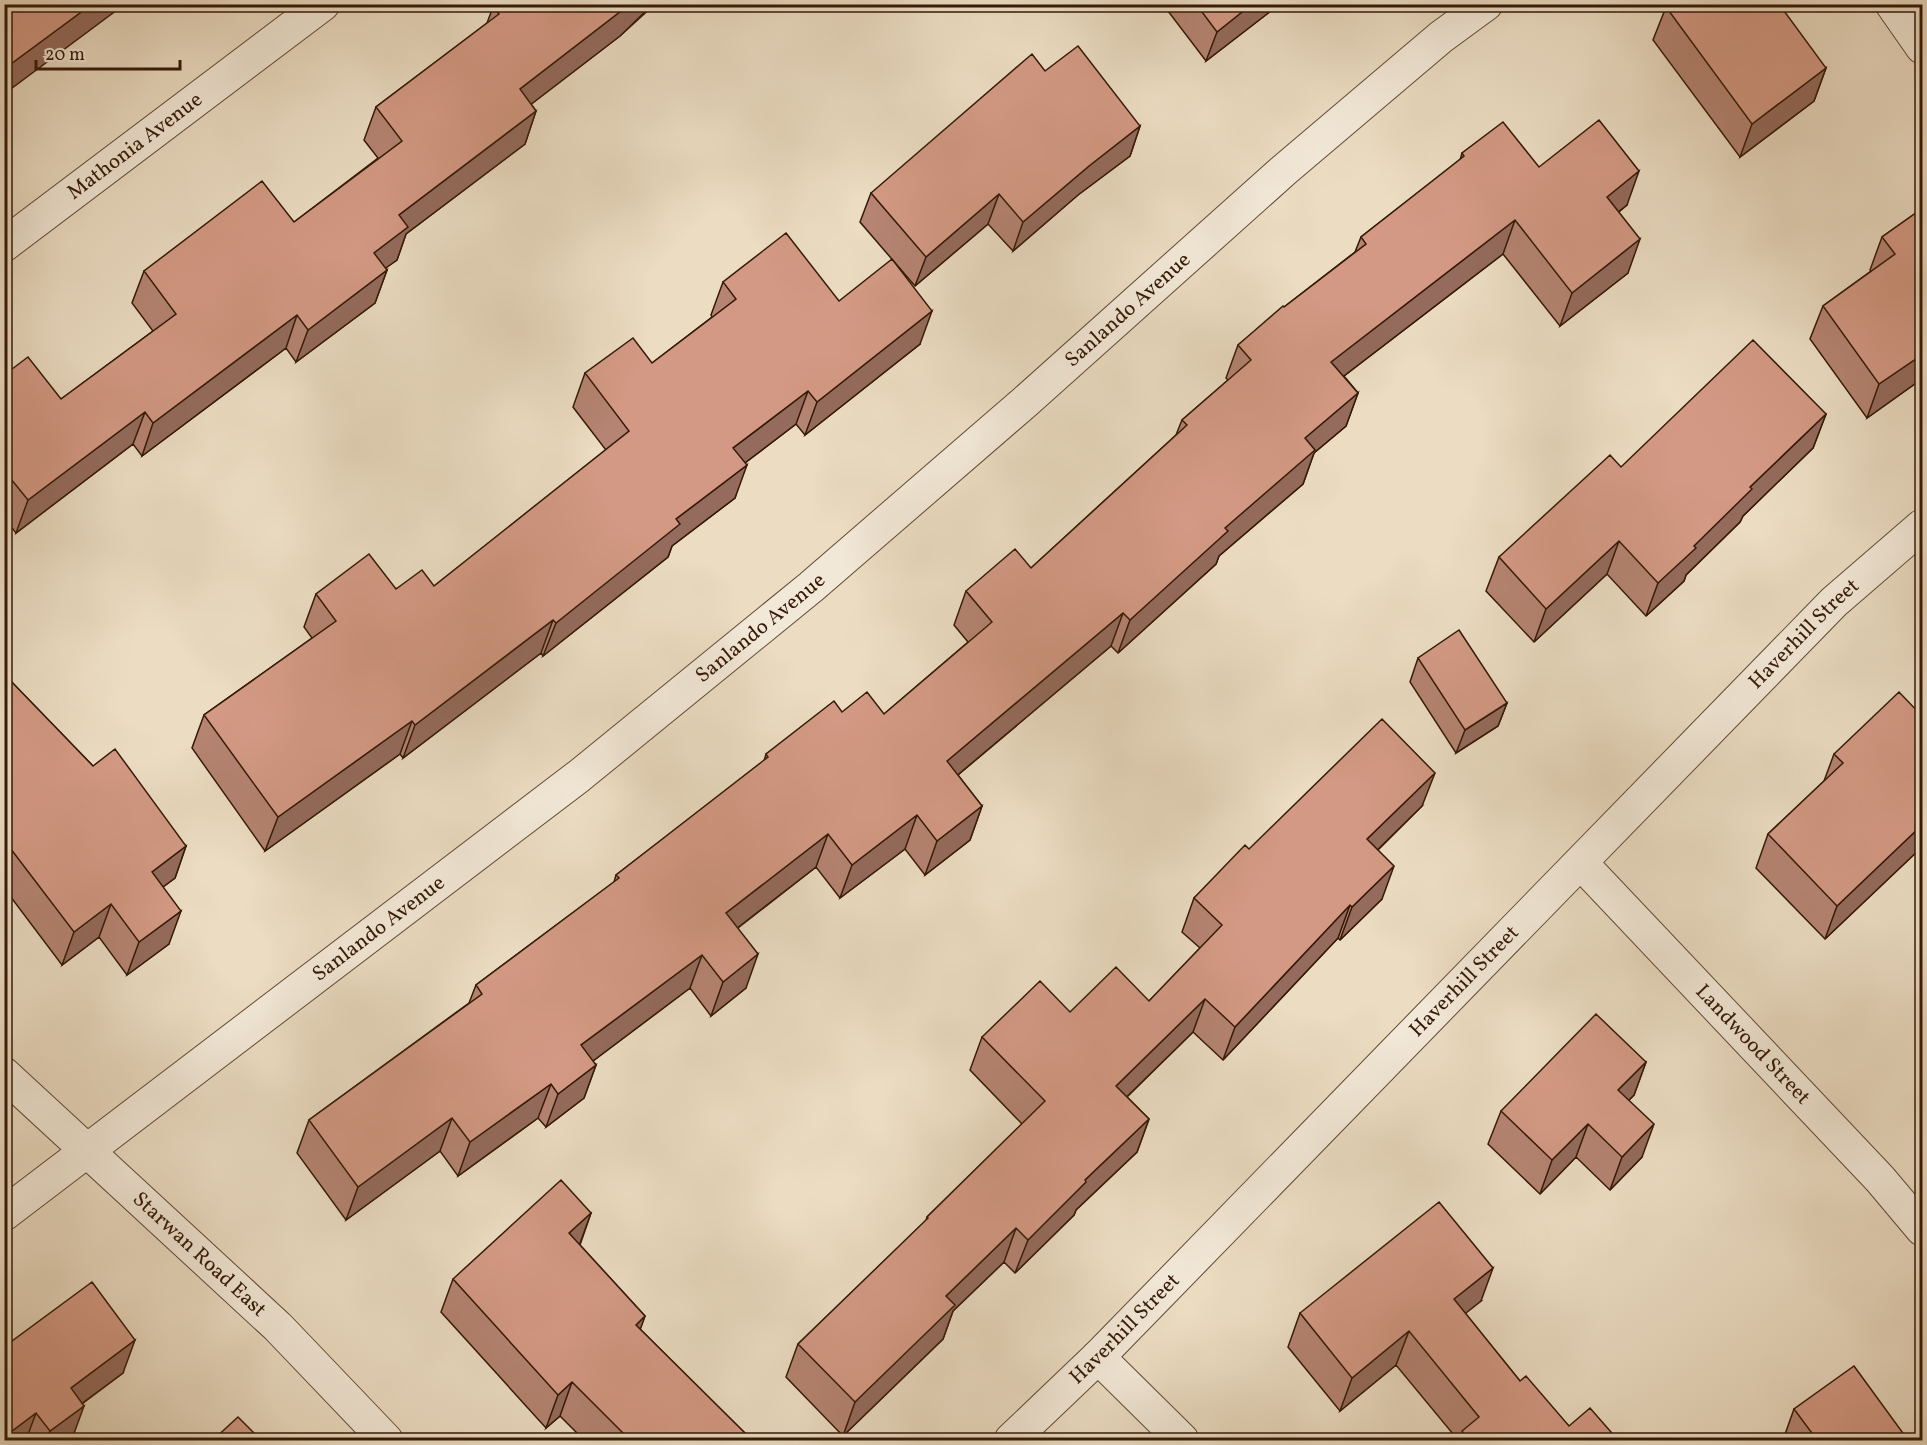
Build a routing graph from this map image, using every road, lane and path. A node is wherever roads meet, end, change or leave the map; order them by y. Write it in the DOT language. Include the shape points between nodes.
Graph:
graph roads {
  1 [pos="323,4"];
  2 [pos="1486,4"];
  3 [pos="1892,4"];
  4 [pos="1923,46"];
  5 [pos="4,245"];
  6 [pos="1923,526"];
  7 [pos="1581,863"];
  8 [pos="4,1074"];
  9 [pos="87,1151"];
  10 [pos="4,1214"];
  11 [pos="1923,1229"];
  12 [pos="1098,1357"];
  13 [pos="386,1440"];
  14 [pos="1011,1440"];
  15 [pos="1182,1440"];
  1 -- 5 [label="street, Mathonia Avenue"];
  2 -- 9 [label="street, Sanlando Avenue" via="1441,37 1283,171 1025,402 793,602 579,776"];
  3 -- 4 [label="street"];
  6 -- 7 [label="street, Haverhill Street" via="1834,602"];
  7 -- 11 [label="street, Landwood Street"];
  7 -- 12 [label="street, Haverhill Street"];
  8 -- 9 [label="street, Starwan Road East"];
  9 -- 10 [label="street, Sanlando Avenue"];
  9 -- 13 [label="street, Starwan Road East" via="278,1327"];
  12 -- 14 [label="street, Haverhill Street"];
  12 -- 15 [label="street"];
}
